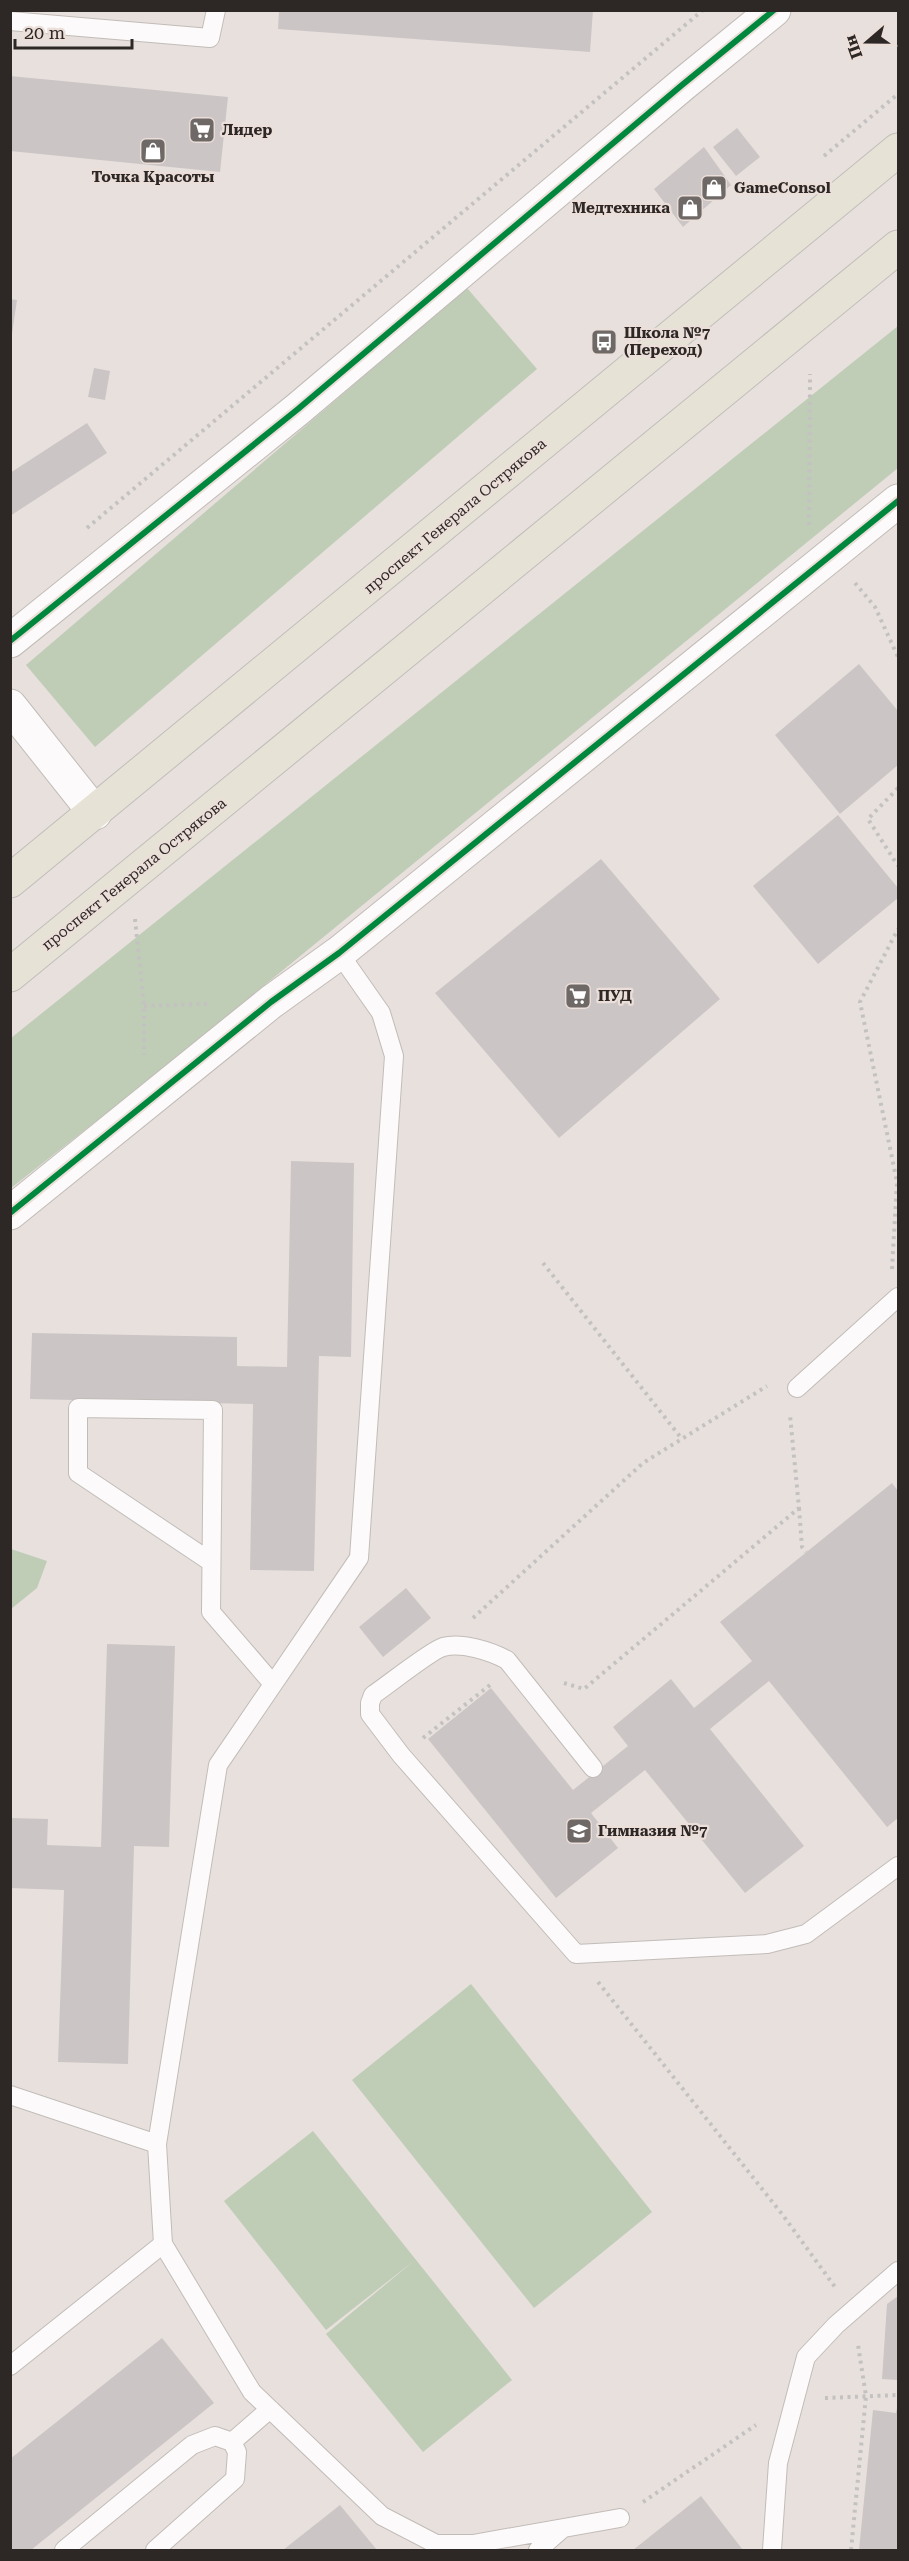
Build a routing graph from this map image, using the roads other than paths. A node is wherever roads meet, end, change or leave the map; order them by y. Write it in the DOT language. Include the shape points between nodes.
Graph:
graph roads {
  1 [pos="216,10"];
  2 [pos="771,11"];
  3 [pos="18,18"];
  4 [pos="898,150"];
  5 [pos="898,247"];
  6 [pos="897,506"];
  7 [pos="10,641"];
  8 [pos="10,706"];
  9 [pos="95,813"];
  10 [pos="10,881"];
  11 [pos="339,953"];
  12 [pos="10,975"];
  13 [pos="10,1213"];
  14 [pos="898,1297"];
  15 [pos="796,1388"];
  16 [pos="211,1562"];
  17 [pos="273,1684"];
  18 [pos="593,1768"];
  19 [pos="898,1866"];
  20 [pos="10,2095"];
  21 [pos="157,2144"];
  22 [pos="163,2244"];
  23 [pos="898,2271"];
  24 [pos="10,2366"];
  25 [pos="270,2409"];
  26 [pos="232,2442"];
  27 [pos="620,2518"];
  28 [pos="564,2528"];
  29 [pos="64,2550"];
  30 [pos="155,2550"];
  31 [pos="538,2550"];
  32 [pos="772,2550"];
  1 -- 3 [label="lane" via="210,38"];
  2 -- 7 [label="street" via="298,409"];
  4 -- 9 [label="main road, проспект Генерала Острякова"];
  5 -- 12 [label="main road, проспект Генерала Острякова"];
  6 -- 11 [label="street"];
  8 -- 9 [label="street"];
  9 -- 10 [label="main road, проспект Генерала Острякова"];
  11 -- 13 [label="street" via="271,1002"];
  11 -- 17 [label="lane" via="381,1013 393,1056 358,1558"];
  14 -- 15 [label="lane"];
  16 -- 16 [label="lane" via="213,1410 78,1408 78,1473"];
  16 -- 17 [label="lane" via="211,1612"];
  17 -- 21 [label="lane" via="218,1765"];
  18 -- 19 [label="lane" via="507,1660 497,1655 457,1645 441,1647 373,1695 370,1703 370,1714 401,1755 576,1954 767,1944 806,1934"];
  20 -- 21 [label="lane"];
  21 -- 22 [label="lane"];
  22 -- 24 [label="lane"];
  22 -- 25 [label="lane" via="252,2392"];
  23 -- 32 [label="lane" via="806,2357 778,2463"];
  25 -- 26 [label="lane"];
  25 -- 28 [label="lane" via="382,2516 436,2544 473,2544"];
  26 -- 29 [label="lane" via="214,2436 192,2445"];
  26 -- 30 [label="lane" via="237,2452 235,2479"];
  27 -- 28 [label="lane"];
  28 -- 31 [label="lane"];
}
